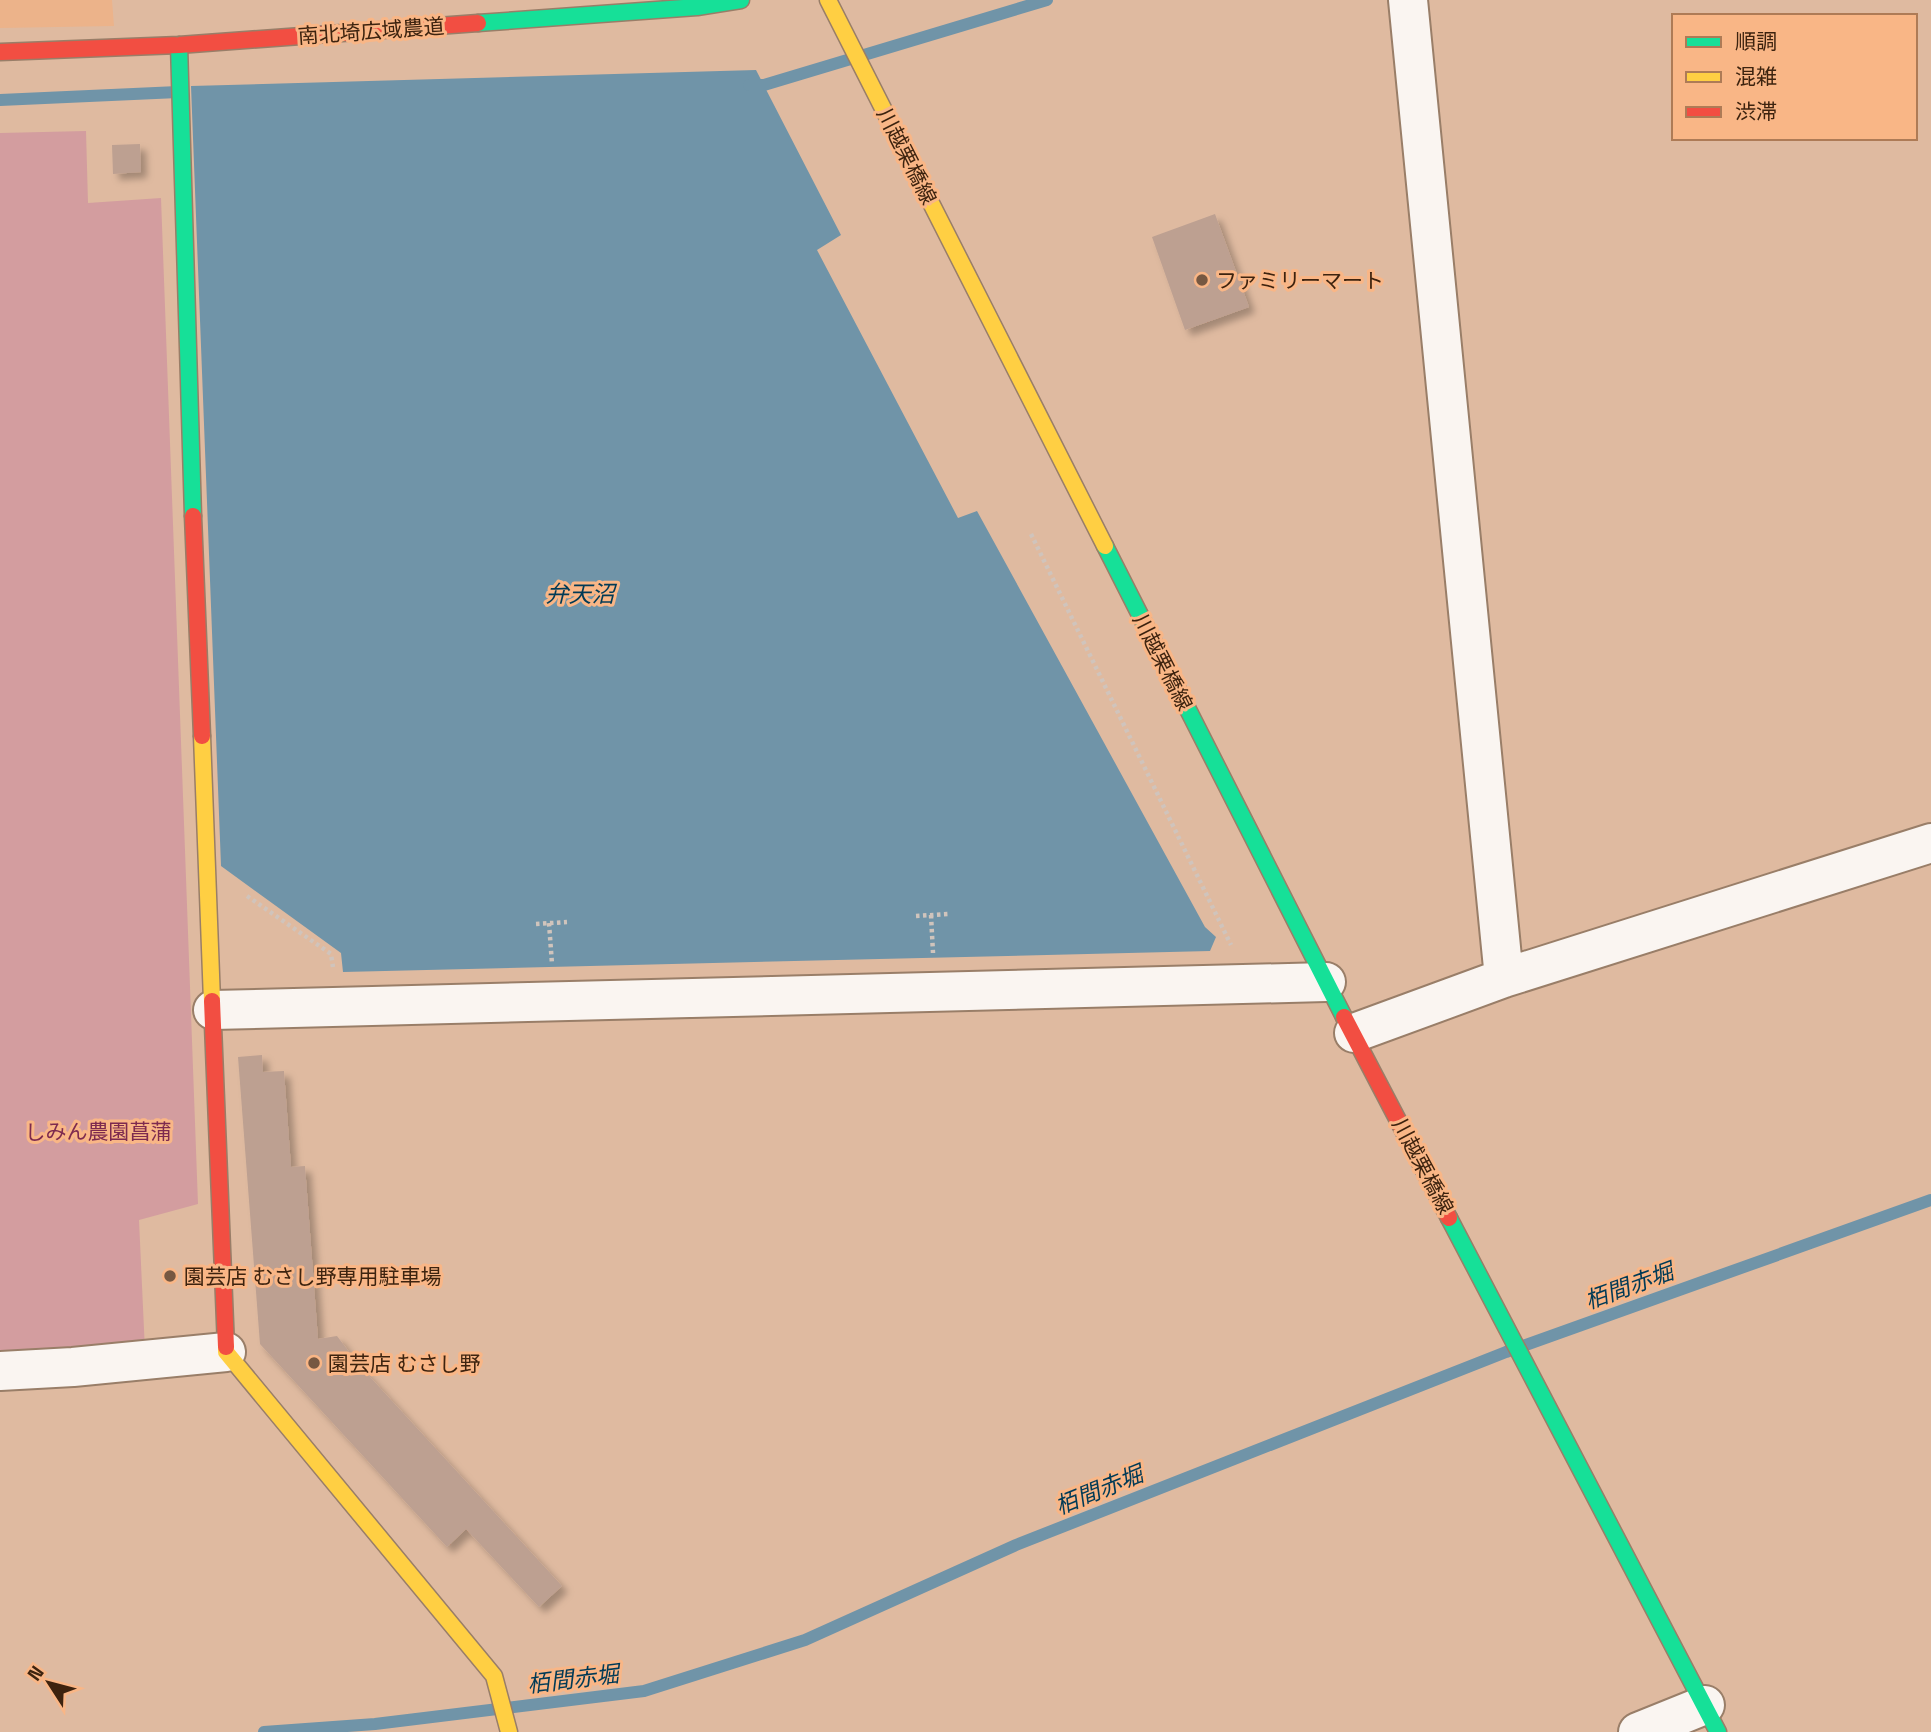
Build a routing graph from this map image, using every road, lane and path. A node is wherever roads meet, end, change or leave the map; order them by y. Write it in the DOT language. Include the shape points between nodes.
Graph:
graph roads {
  1 [pos="741,0"];
  2 [pos="828,0"];
  3 [pos="1408,0"];
  4 [pos="180,45"];
  5 [pos="0,52"];
  6 [pos="1031,534"];
  7 [pos="1931,843"];
  8 [pos="246,895"];
  9 [pos="948,914"];
  10 [pos="931,915"];
  11 [pos="916,916"];
  12 [pos="566,922"];
  13 [pos="549,923"];
  14 [pos="536,924"];
  15 [pos="1228,955"];
  16 [pos="933,958"];
  17 [pos="552,966"];
  18 [pos="333,967"];
  19 [pos="320,968"];
  20 [pos="334,974"];
  21 [pos="1504,978"];
  22 [pos="1326,982"];
  23 [pos="213,1010"];
  24 [pos="1354,1033"];
  25 [pos="226,1352"];
  26 [pos="0,1371"];
  27 [pos="1711,1719"];
  28 [pos="509,1732"];
  29 [pos="1638,1732"];
  1 -- 4 [label="street, 南北埼広域農道"];
  2 -- 22 [label="street, 川越栗橋線"];
  3 -- 21 [label="street"];
  4 -- 5 [label="street, 南北埼広域農道"];
  4 -- 23 [label="street" via="186,340"];
  6 -- 15 [label="path" via="1231,944"];
  7 -- 21 [label="street"];
  8 -- 18 [label="path" via="331,954"];
  9 -- 10 [label="path"];
  10 -- 11 [label="path"];
  10 -- 16 [label="path"];
  12 -- 13 [label="path"];
  13 -- 14 [label="path"];
  13 -- 17 [label="path"];
  18 -- 19 [label="path"];
  18 -- 20 [label="path"];
  21 -- 24 [label="street"];
  22 -- 23 [label="street"];
  22 -- 24 [label="street, 川越栗橋線"];
  23 -- 25 [label="street"];
  24 -- 27 [label="street, 川越栗橋線"];
  25 -- 26 [label="street"];
  25 -- 28 [label="street" via="494,1676"];
  27 -- 29 [label="street"];
}
